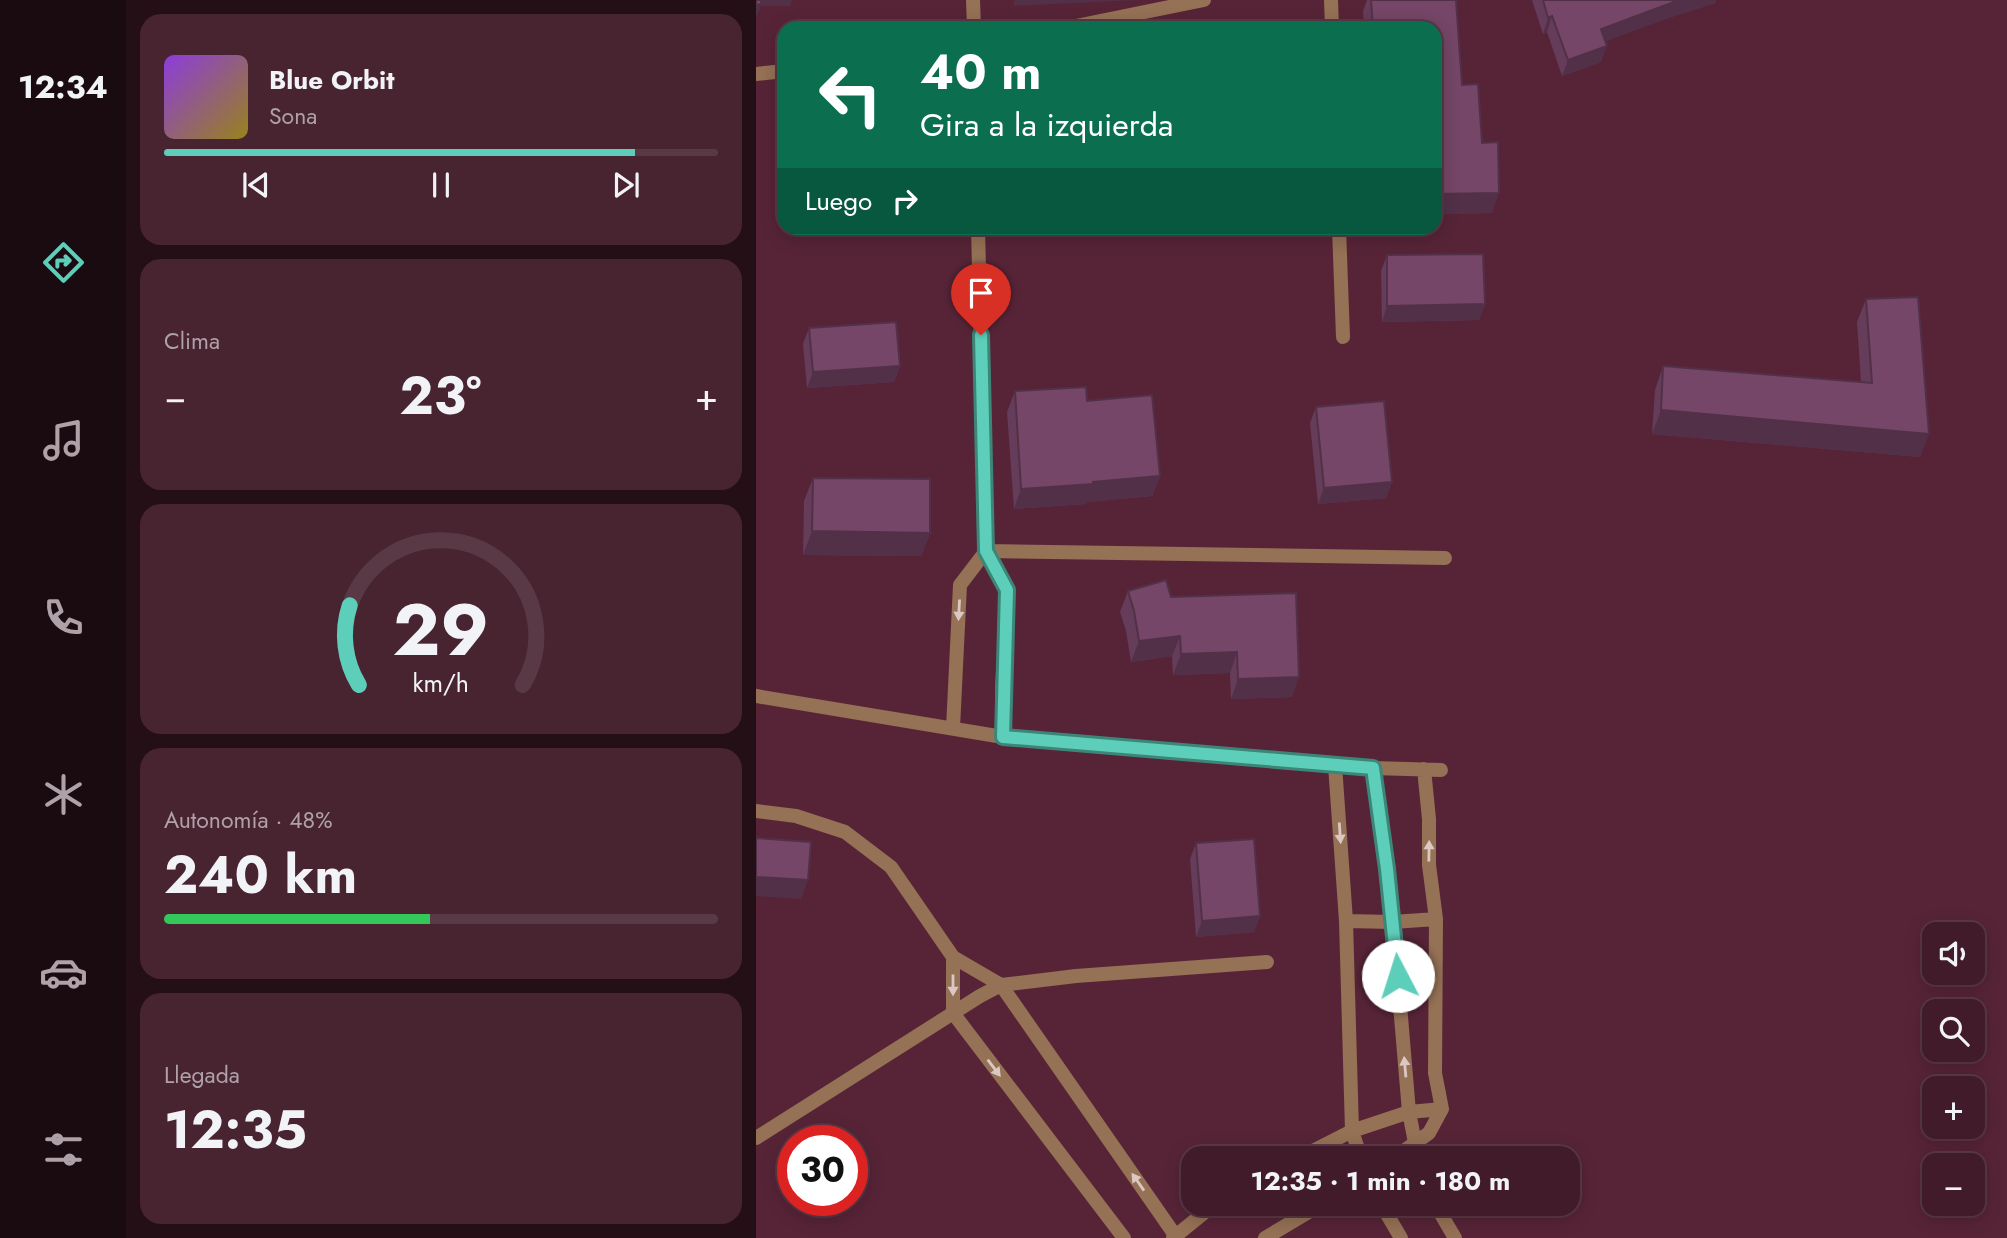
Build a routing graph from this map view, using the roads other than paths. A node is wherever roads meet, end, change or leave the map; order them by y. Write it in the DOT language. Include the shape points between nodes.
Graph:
graph roads {
  1 [pos="973,0"];
  2 [pos="1204,0"];
  3 [pos="1331,0"];
  4 [pos="974,21"];
  5 [pos="1100,21"];
  6 [pos="1332,21"];
  7 [pos="777,72"];
  8 [pos="756,74"];
  9 [pos="978,235"];
  10 [pos="1339,235"];
  11 [pos="1343,337"];
  12 [pos="986,551"];
  13 [pos="1445,558"];
  14 [pos="756,696"];
  15 [pos="953,728"];
  16 [pos="1003,737"];
  17 [pos="1335,765"];
  18 [pos="1373,768"];
  19 [pos="1424,769"];
  20 [pos="1441,770"];
  21 [pos="756,811"];
  22 [pos="1436,919"];
  23 [pos="1346,921"];
  24 [pos="1393,922"];
  25 [pos="953,957"];
  26 [pos="1267,962"];
  27 [pos="1001,985"];
  28 [pos="953,1013"];
  29 [pos="1442,1109"];
  30 [pos="1409,1112"];
  31 [pos="1352,1131"];
  32 [pos="756,1138"];
  33 [pos="1323,1146"];
  34 [pos="1357,1146"];
  35 [pos="1415,1146"];
  36 [pos="1420,1146"];
  37 [pos="1200,1216"];
  38 [pos="1302,1216"];
  39 [pos="1388,1216"];
  40 [pos="1443,1216"];
  41 [pos="1175,1237"];
  42 [pos="1124,1238"];
  43 [pos="1265,1238"];
  44 [pos="1401,1238"];
  45 [pos="1455,1238"];
  1 -- 4 [label="street"];
  2 -- 5 [label="street"];
  3 -- 6 [label="street"];
  7 -- 8 [label="street"];
  9 -- 12 [label="street"];
  10 -- 11 [label="street"];
  12 -- 13 [label="street"];
  12 -- 15 [label="street, one-way" via="960,585"];
  12 -- 16 [label="street" via="1007,590"];
  14 -- 15 [label="street"];
  15 -- 16 [label="street"];
  16 -- 17 [label="street"];
  17 -- 18 [label="street"];
  17 -- 23 [label="street, one-way"];
  18 -- 19 [label="street"];
  18 -- 24 [label="street"];
  19 -- 20 [label="street"];
  22 -- 19 [label="street, one-way"];
  21 -- 25 [label="street" via="796,816 845,832 891,867"];
  22 -- 24 [label="street"];
  22 -- 29 [label="street" via="1435,1073"];
  23 -- 24 [label="street"];
  23 -- 31 [label="street"];
  30 -- 24 [label="street, one-way"];
  25 -- 27 [label="street"];
  25 -- 28 [label="street, one-way"];
  26 -- 27 [label="street"];
  27 -- 28 [label="street"];
  41 -- 27 [label="street, one-way"];
  28 -- 32 [label="street"];
  28 -- 42 [label="street, one-way"];
  29 -- 30 [label="street"];
  29 -- 36 [label="street"];
  30 -- 31 [label="street"];
  30 -- 35 [label="street"];
  31 -- 33 [label="street"];
  31 -- 34 [label="street"];
  37 -- 41 [label="street"];
  38 -- 43 [label="street"];
  39 -- 44 [label="street"];
  40 -- 45 [label="street"];
}
